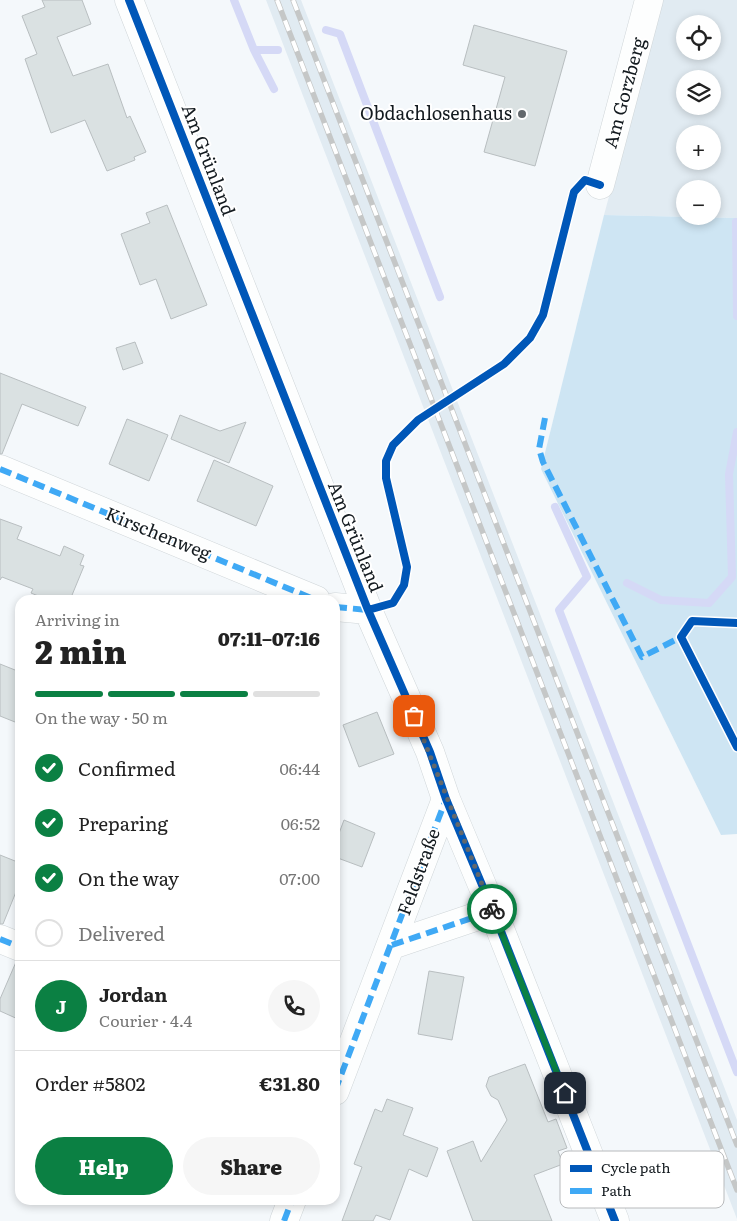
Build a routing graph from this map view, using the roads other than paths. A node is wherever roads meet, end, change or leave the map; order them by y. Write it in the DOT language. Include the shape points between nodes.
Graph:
graph roads {
  1 [pos="129,0"];
  2 [pos="649,0"];
  3 [pos="600,185"];
  4 [pos="0,469"];
  5 [pos="304,595"];
  6 [pos="340,607"];
  7 [pos="368,610"];
  8 [pos="446,800"];
  9 [pos="493,911"];
  10 [pos="0,939"];
  11 [pos="15,945"];
  12 [pos="392,945"];
  13 [pos="340,1075"];
  14 [pos="587,1151"];
  15 [pos="290,1205"];
  16 [pos="610,1208"];
  17 [pos="284,1221"];
  18 [pos="615,1221"];
  1 -- 7 [label="street, Am Grünland"];
  2 -- 3 [label="street, Am Gorzberg"];
  4 -- 5 [label="street, Kirschenweg"];
  6 -- 7 [label="street"];
  7 -- 8 [label="street, Am Grünland" via="430,752"];
  8 -- 9 [label="street, Am Grünland"];
  8 -- 12 [label="street, Feldstraße"];
  9 -- 12 [label="street, Feldstraße"];
  9 -- 14 [label="street, Am Grünland"];
  10 -- 11 [label="street"];
  12 -- 13 [label="street, Feldstraße"];
  15 -- 17 [label="street"];
  16 -- 18 [label="street, Am Grünland"];
}
